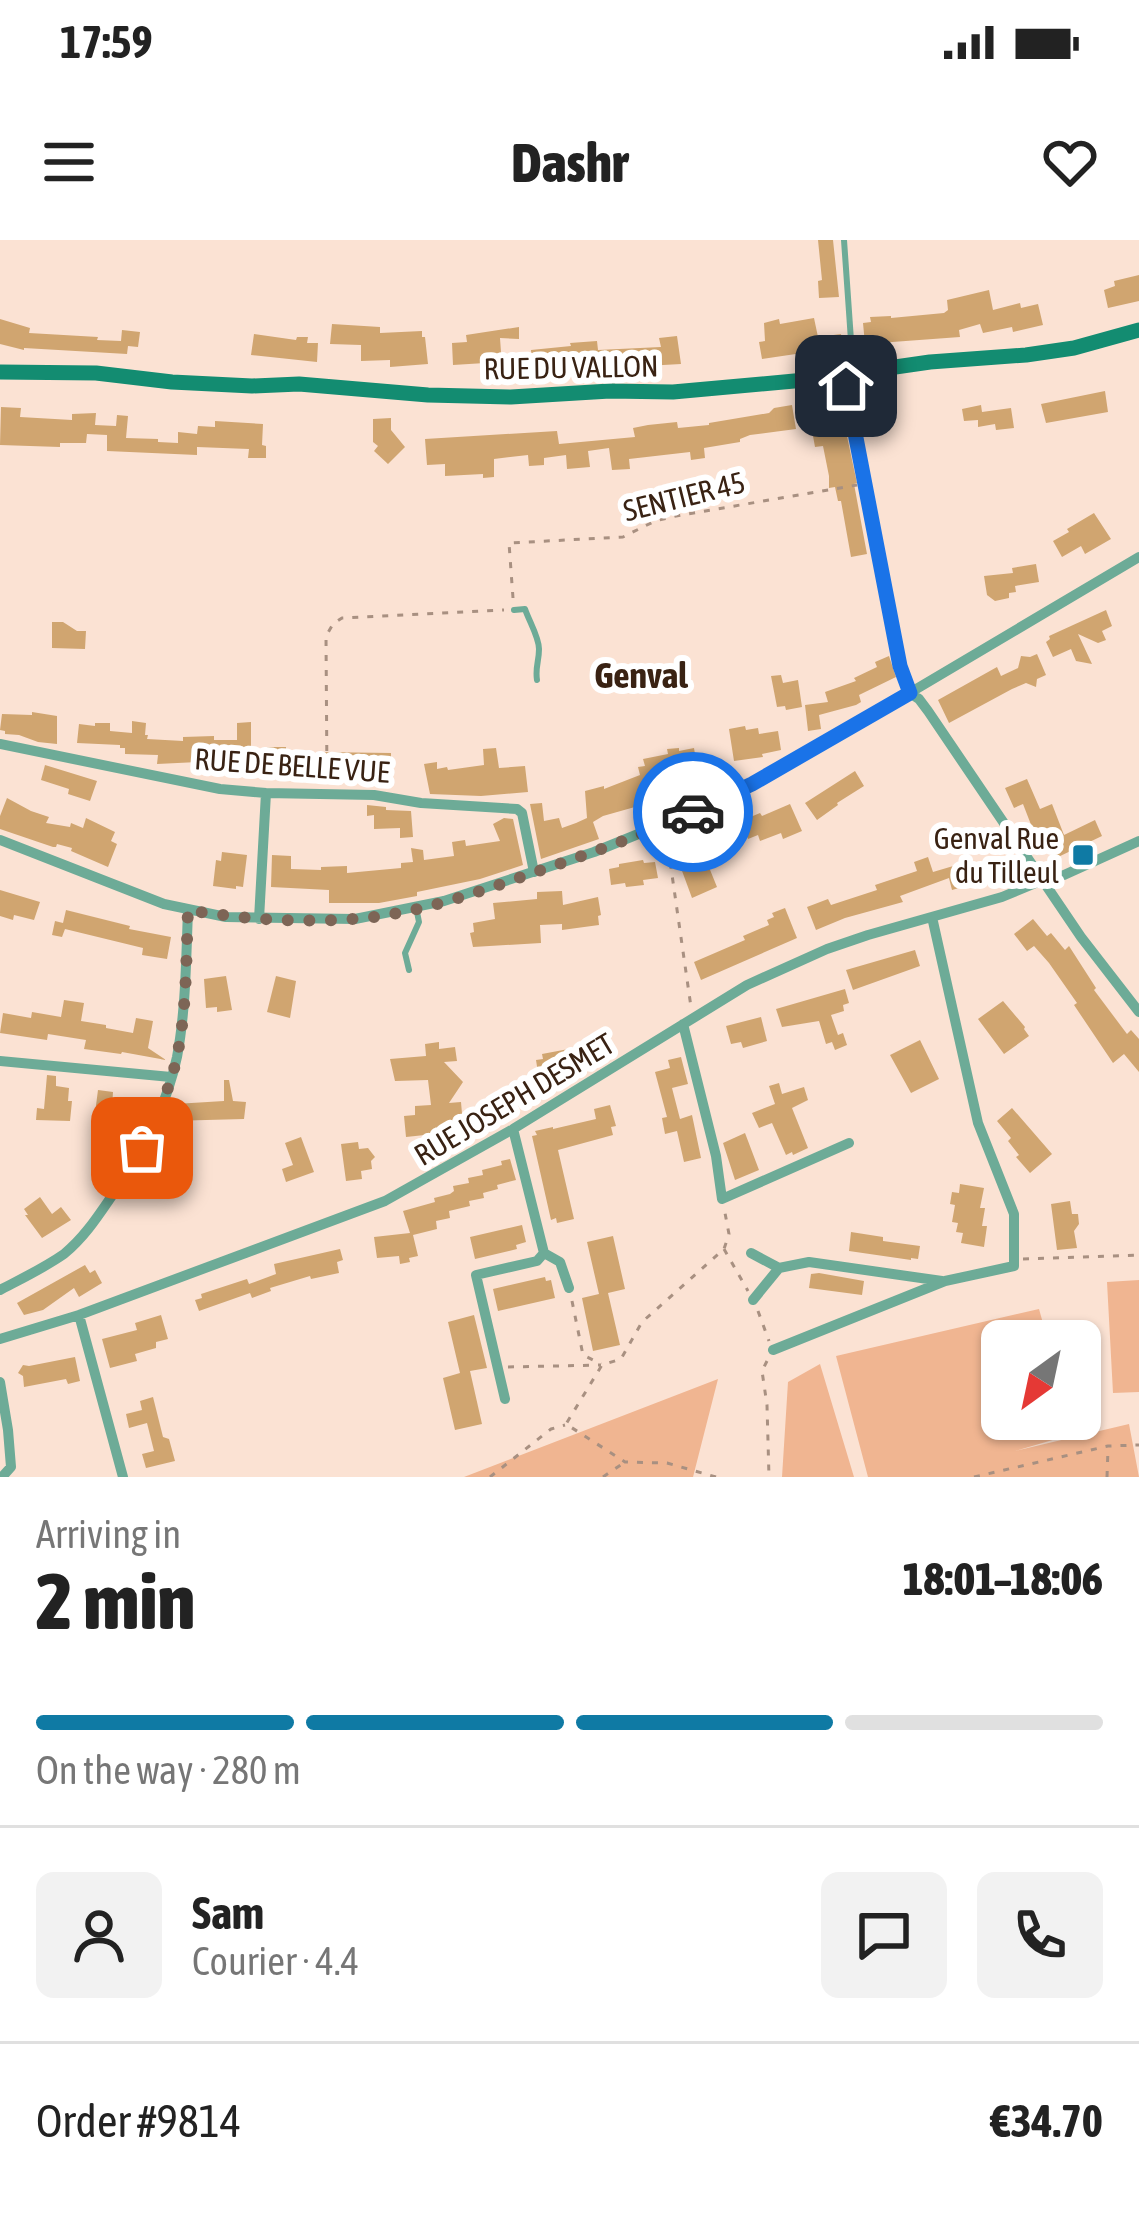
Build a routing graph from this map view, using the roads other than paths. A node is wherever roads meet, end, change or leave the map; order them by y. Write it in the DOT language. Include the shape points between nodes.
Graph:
graph roads {
  1 [pos="844,240"];
  2 [pos="1139,330"];
  3 [pos="0,372"];
  4 [pos="848,373"];
  5 [pos="1139,557"];
  6 [pos="514,610"];
  7 [pos="537,680"];
  8 [pos="910,693"];
  9 [pos="0,744"];
  10 [pos="266,793"];
  11 [pos="0,840"];
  12 [pos="1139,841"];
  13 [pos="534,872"];
  14 [pos="1043,880"];
  15 [pos="416,908"];
  16 [pos="188,910"];
  17 [pos="932,917"];
  18 [pos="260,919"];
  19 [pos="410,970"];
  20 [pos="1139,1012"];
  21 [pos="688,1021"];
  22 [pos="0,1060"];
  23 [pos="171,1077"];
  24 [pos="513,1130"];
  25 [pos="849,1143"];
  26 [pos="751,1252"];
  27 [pos="544,1253"];
  28 [pos="779,1268"];
  29 [pos="945,1281"];
  30 [pos="569,1288"];
  31 [pos="0,1290"];
  32 [pos="753,1300"];
  33 [pos="80,1315"];
  34 [pos="0,1339"];
  35 [pos="772,1350"];
  36 [pos="0,1382"];
  37 [pos="505,1399"];
  38 [pos="8,1474"];
  39 [pos="123,1477"];
  1 -- 4 [label="lane"];
  2 -- 4 [label="street, RUE DU VALLON" via="1074,348"];
  3 -- 4 [label="street, RUE DU VALLON" via="511,397 673,392"];
  4 -- 8 [label="lane"];
  5 -- 8 [label="street"];
  6 -- 7 [label="lane" via="525,609 537,642"];
  8 -- 13 [label="street" via="752,784"];
  8 -- 14 [label="street"];
  9 -- 10 [label="street, RUE DE BELLE VUE"];
  10 -- 13 [label="street, RUE DE BELLE VUE" via="517,809"];
  10 -- 18 [label="street"];
  11 -- 16 [label="street"];
  12 -- 14 [label="street, RUE JOSEPH DESMET"];
  13 -- 15 [label="street"];
  14 -- 17 [label="street, RUE JOSEPH DESMET"];
  14 -- 20 [label="street"];
  15 -- 18 [label="street" via="355,919"];
  15 -- 19 [label="lane" via="419,922 405,953"];
  16 -- 18 [label="street"];
  16 -- 23 [label="street"];
  17 -- 21 [label="street, RUE JOSEPH DESMET" via="827,949"];
  17 -- 29 [label="street" via="978,1123 1015,1214 1014,1266"];
  21 -- 24 [label="street, RUE JOSEPH DESMET"];
  21 -- 25 [label="street" via="722,1199"];
  22 -- 23 [label="street"];
  23 -- 31 [label="street" via="142,1148 90,1228 61,1256"];
  24 -- 27 [label="street"];
  24 -- 33 [label="street, RUE JOSEPH DESMET" via="386,1202"];
  26 -- 28 [label="street"];
  27 -- 30 [label="street" via="560,1262"];
  27 -- 37 [label="street" via="537,1262 476,1275"];
  28 -- 29 [label="street" via="808,1262"];
  28 -- 32 [label="street"];
  29 -- 35 [label="street"];
  33 -- 34 [label="street, RUE JOSEPH DESMET"];
  33 -- 39 [label="street"];
  36 -- 38 [label="street"];
}
